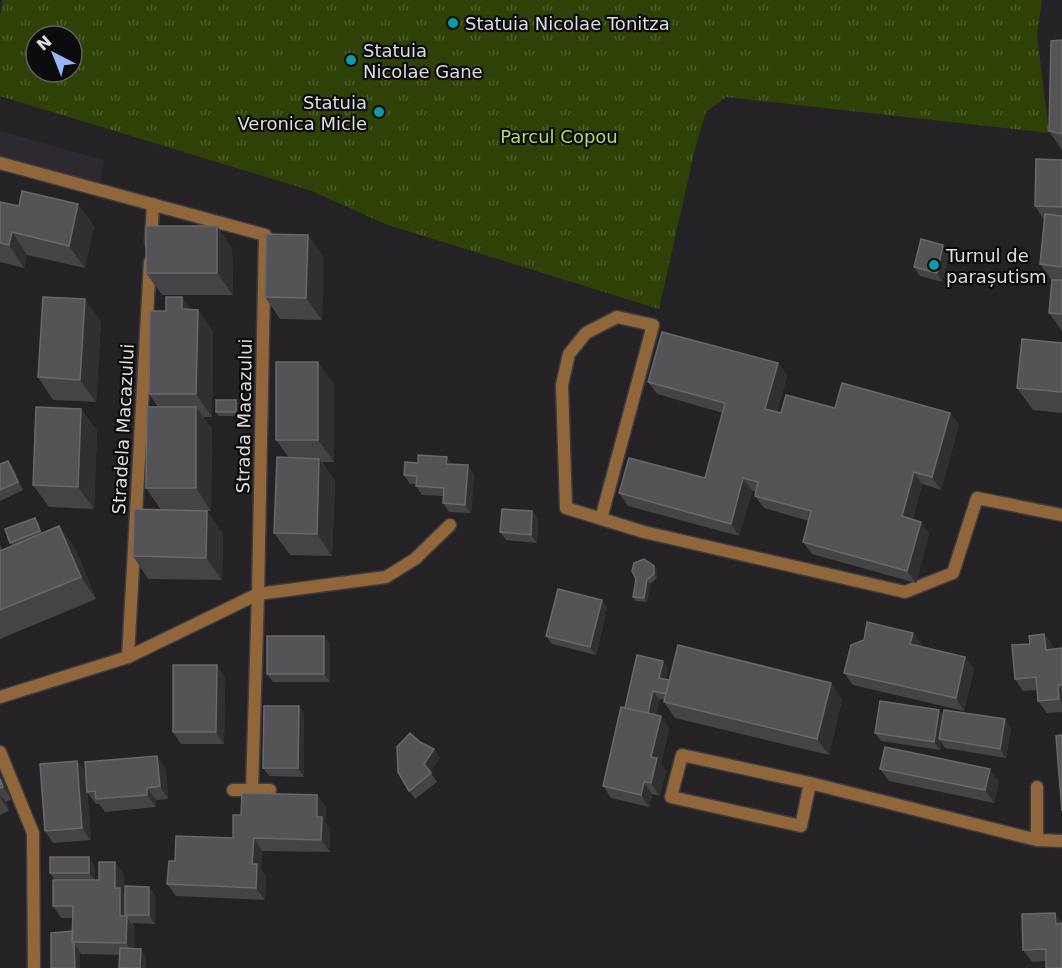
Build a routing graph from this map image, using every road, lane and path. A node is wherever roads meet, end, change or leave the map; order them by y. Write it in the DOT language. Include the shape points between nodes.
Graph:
graph roads {
  1 [pos="0,163"];
  2 [pos="153,204"];
  3 [pos="1062,515"];
  4 [pos="601,519"];
  5 [pos="450,525"];
  6 [pos="258,594"];
  7 [pos="128,657"];
  8 [pos="0,697"];
  9 [pos="0,752"];
  10 [pos="810,783"];
  11 [pos="1037,787"];
  12 [pos="233,790"];
  13 [pos="252,790"];
  14 [pos="270,790"];
  15 [pos="1037,840"];
  16 [pos="1062,841"];
  17 [pos="34,968"];
  1 -- 2 [label="street, Strada Macazului"];
  2 -- 6 [label="street, Strada Macazului" via="265,235"];
  2 -- 7 [label="street, Stradela Macazului"];
  3 -- 4 [label="street" via="977,498 953,573 905,592"];
  4 -- 4 [label="street" via="653,326 617,317 586,333 569,354 561,385 566,508"];
  5 -- 6 [label="street" via="415,559 386,577"];
  6 -- 7 [label="street"];
  6 -- 13 [label="street, Strada Macazului"];
  7 -- 8 [label="street"];
  9 -- 17 [label="street" via="33,833"];
  10 -- 10 [label="street" via="682,755 671,797 801,826"];
  10 -- 15 [label="street"];
  11 -- 15 [label="street"];
  12 -- 13 [label="street"];
  13 -- 14 [label="street"];
  15 -- 16 [label="street"];
}
